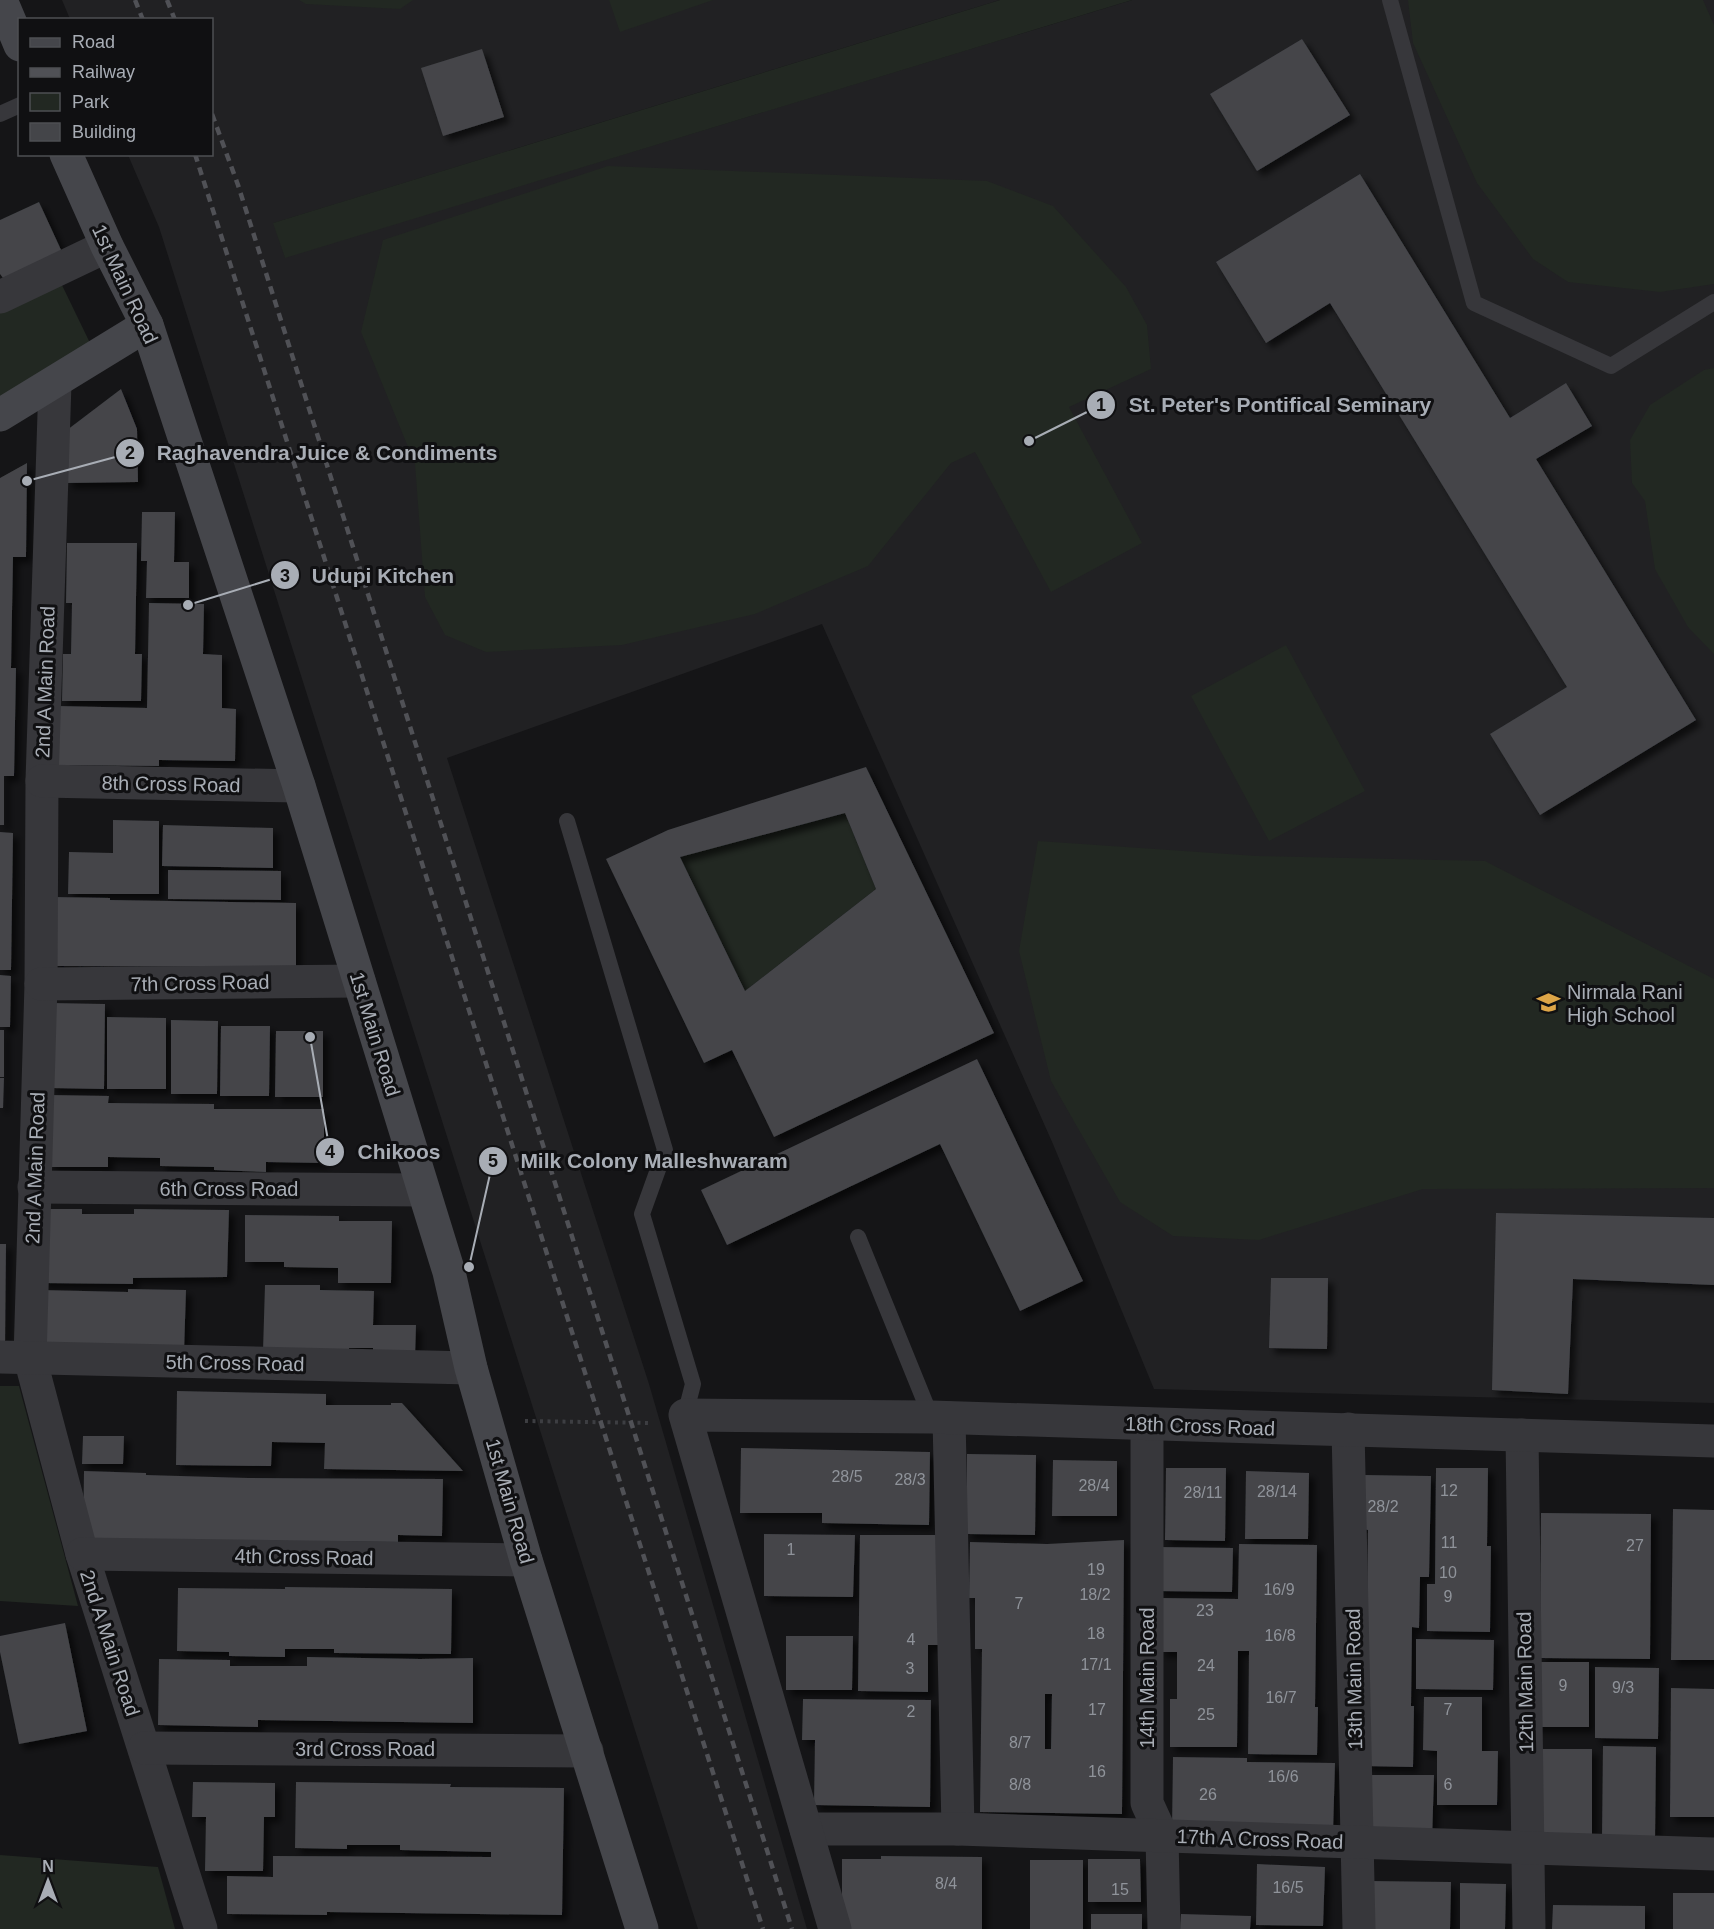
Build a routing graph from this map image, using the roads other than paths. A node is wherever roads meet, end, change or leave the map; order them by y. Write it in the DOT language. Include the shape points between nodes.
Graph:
graph roads {
  1 [pos="1,0"];
  2 [pos="1390,0"];
  3 [pos="18,40"];
  4 [pos="18,106"];
  5 [pos="0,114"];
  6 [pos="67,156"];
  7 [pos="107,246"];
  8 [pos="0,297"];
  9 [pos="1714,303"];
  10 [pos="147,325"];
  11 [pos="55,383"];
  12 [pos="0,415"];
  13 [pos="42,781"];
  14 [pos="299,786"];
  15 [pos="567,821"];
  16 [pos="359,981"];
  17 [pos="40,984"];
  18 [pos="34,1187"];
  19 [pos="423,1190"];
  20 [pos="858,1237"];
  21 [pos="15,1357"];
  22 [pos="471,1368"];
  23 [pos="940,1418"];
  24 [pos="687,1420"];
  25 [pos="1147,1424"];
  26 [pos="1348,1430"];
  27 [pos="1522,1434"];
  28 [pos="1714,1441"];
  29 [pos="82,1554"];
  30 [pos="526,1560"];
  31 [pos="144,1748"];
  32 [pos="587,1751"];
  33 [pos="806,1829"];
  34 [pos="958,1829"];
  35 [pos="1162,1836"];
  36 [pos="1357,1843"];
  37 [pos="1528,1848"];
  38 [pos="1714,1854"];
  39 [pos="201,1929"];
  40 [pos="642,1929"];
  41 [pos="835,1929"];
  42 [pos="1164,1929"];
  43 [pos="1359,1929"];
  44 [pos="1529,1929"];
  1 -- 3 [label="main road"];
  2 -- 9 [label="lane" via="1474,303 1611,366"];
  4 -- 5 [label="lane"];
  6 -- 7 [label="main road, 1st Main Road"];
  7 -- 8 [label="street"];
  7 -- 10 [label="main road, 1st Main Road"];
  10 -- 11 [label="main road"];
  10 -- 14 [label="main road, 1st Main Road"];
  11 -- 12 [label="main road"];
  11 -- 13 [label="street, 2nd A Main Road"];
  13 -- 14 [label="street, 8th Cross Road"];
  13 -- 17 [label="street, 2nd A Main Road"];
  14 -- 16 [label="main road, 1st Main Road"];
  15 -- 24 [label="lane" via="665,1150 642,1214 693,1384"];
  16 -- 17 [label="street, 7th Cross Road"];
  16 -- 19 [label="main road, 1st Main Road"];
  17 -- 18 [label="street, 2nd A Main Road"];
  18 -- 19 [label="street, 6th Cross Road"];
  18 -- 21 [label="street, 2nd A Main Road"];
  19 -- 22 [label="main road, 1st Main Road" via="449,1272"];
  20 -- 23 [label="lane"];
  21 -- 22 [label="street, 5th Cross Road"];
  21 -- 29 [label="street, 2nd A Main Road"];
  22 -- 30 [label="main road, 1st Main Road"];
  23 -- 24 [label="street, 18th Cross Road"];
  23 -- 25 [label="street, 18th Cross Road"];
  23 -- 34 [label="street"];
  24 -- 33 [label="street"];
  25 -- 26 [label="street, 18th Cross Road"];
  25 -- 35 [label="street, 14th Main Road" via="1147,1803"];
  26 -- 27 [label="street, 18th Cross Road"];
  26 -- 36 [label="street, 13th Main Road"];
  27 -- 28 [label="street, 18th Cross Road"];
  27 -- 37 [label="street, 12th Main Road"];
  29 -- 30 [label="street, 4th Cross Road"];
  29 -- 31 [label="street, 2nd A Main Road"];
  30 -- 32 [label="main road, 1st Main Road"];
  31 -- 32 [label="street, 3rd Cross Road"];
  31 -- 39 [label="street, 2nd A Main Road"];
  32 -- 40 [label="main road, 1st Main Road"];
  33 -- 34 [label="street, 17th A Cross Road"];
  33 -- 41 [label="street"];
  34 -- 35 [label="street, 17th A Cross Road"];
  35 -- 36 [label="street, 17th A Cross Road"];
  35 -- 42 [label="street, 14th Main Road"];
  36 -- 37 [label="street, 17th A Cross Road"];
  36 -- 43 [label="street, 13th Main Road"];
  37 -- 38 [label="street, 17th A Cross Road"];
  37 -- 44 [label="street, 12th Main Road"];
}
